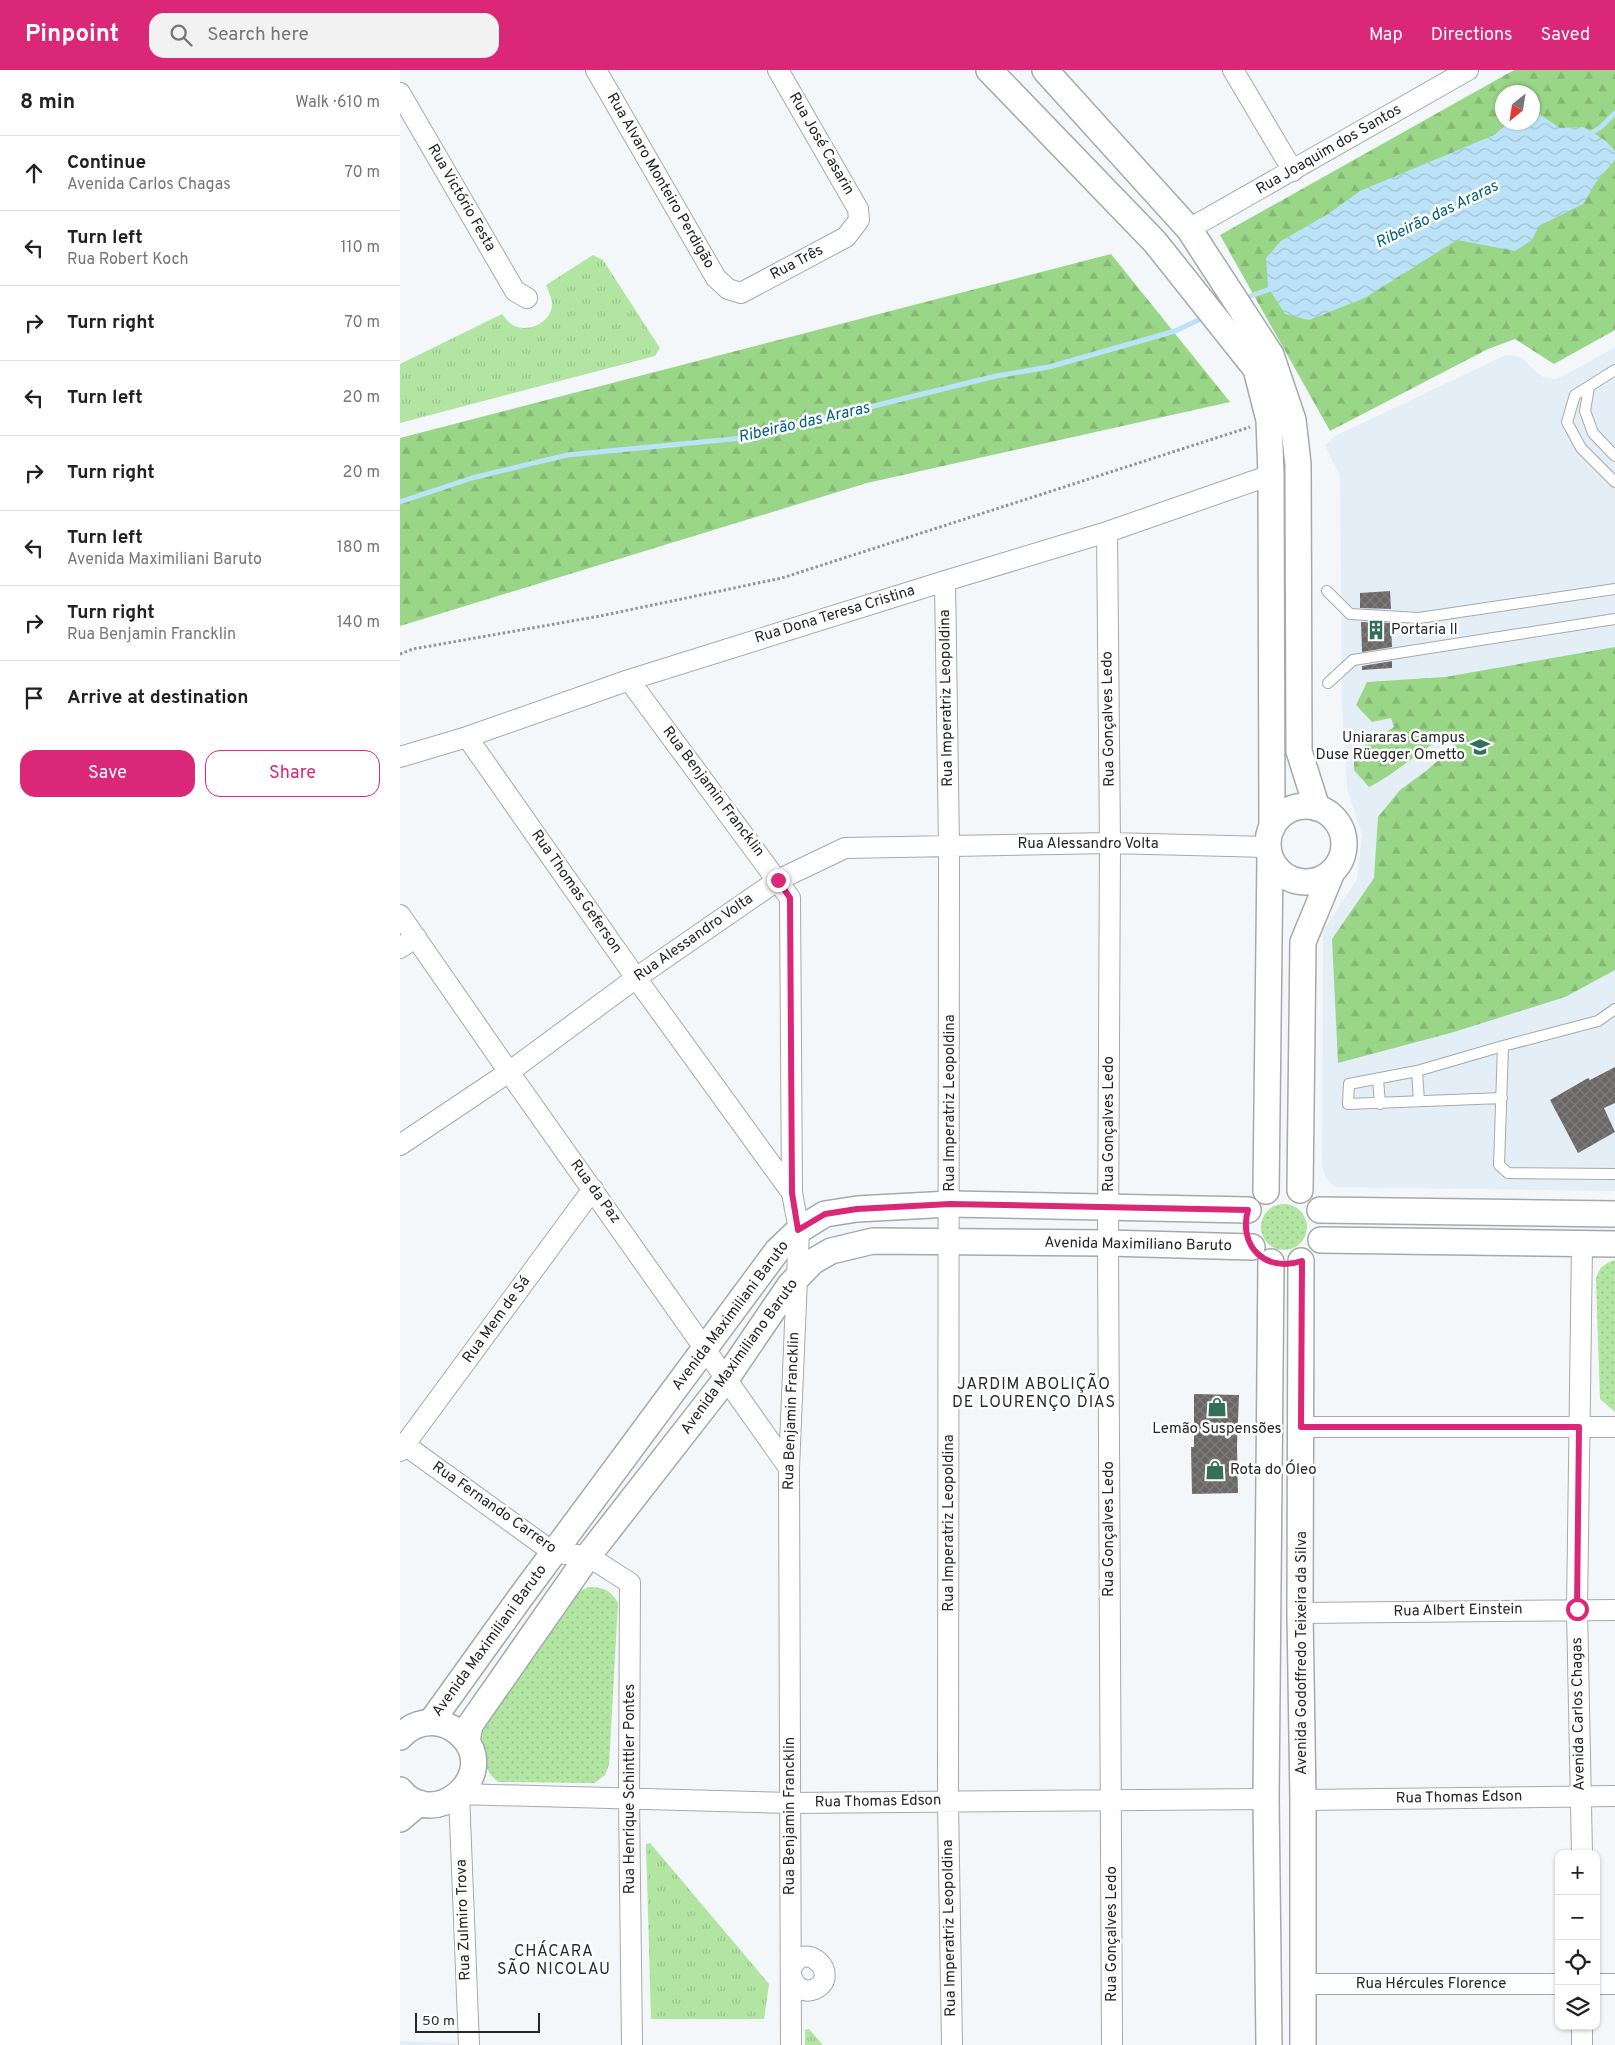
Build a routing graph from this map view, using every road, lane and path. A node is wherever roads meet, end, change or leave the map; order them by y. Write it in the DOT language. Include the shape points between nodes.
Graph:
graph roads {
  1 [pos="596,70"];
  2 [pos="778,70"];
  3 [pos="989,70"];
  4 [pos="1045,70"];
  5 [pos="1233,70"];
  6 [pos="1468,70"];
  7 [pos="1438,77"];
  8 [pos="400,93"];
  9 [pos="1293,171"];
  10 [pos="859,220"];
  11 [pos="1189,228"];
  12 [pos="728,289"];
  13 [pos="527,298"];
  14 [pos="1615,370"];
  15 [pos="1589,387"];
  16 [pos="1269,420"];
  17 [pos="1615,456"];
  18 [pos="1271,475"];
  19 [pos="1615,482"];
  20 [pos="1107,532"];
  21 [pos="945,581"];
  22 [pos="1615,589"];
  23 [pos="1327,591"];
  24 [pos="1615,619"];
  25 [pos="400,654"];
  26 [pos="629,680"];
  27 [pos="1328,683"];
  28 [pos="467,737"];
  29 [pos="400,757"];
  30 [pos="1317,808"];
  31 [pos="1110,843"];
  32 [pos="1270,844"];
  33 [pos="949,845"];
  34 [pos="1332,872"];
  35 [pos="778,880"];
  36 [pos="400,915"];
  37 [pos="408,943"];
  38 [pos="636,978"];
  39 [pos="1615,1009"];
  40 [pos="1503,1046"];
  41 [pos="1417,1071"];
  42 [pos="509,1072"];
  43 [pos="1378,1079"];
  44 [pos="1502,1098"];
  45 [pos="1419,1101"];
  46 [pos="1380,1104"];
  47 [pos="400,1145"];
  48 [pos="1615,1174"];
  49 [pos="593,1189"];
  50 [pos="1300,1190"];
  51 [pos="1266,1191"];
  52 [pos="792,1193"];
  53 [pos="950,1204"];
  54 [pos="1109,1207"];
  55 [pos="1248,1210"];
  56 [pos="1320,1210"];
  57 [pos="1615,1214"];
  58 [pos="798,1230"];
  59 [pos="1321,1240"];
  60 [pos="950,1243"];
  61 [pos="1108,1243"];
  62 [pos="1615,1244"];
  63 [pos="1582,1245"];
  64 [pos="1252,1247"];
  65 [pos="1302,1261"];
  66 [pos="1271,1262"];
  67 [pos="796,1279"];
  68 [pos="706,1348"];
  69 [pos="726,1379"];
  70 [pos="1301,1427"];
  71 [pos="1579,1427"];
  72 [pos="1615,1427"];
  73 [pos="402,1448"];
  74 [pos="790,1468"];
  75 [pos="554,1553"];
  76 [pos="588,1556"];
  77 [pos="1577,1609"];
  78 [pos="1615,1610"];
  79 [pos="1300,1613"];
  80 [pos="431,1722"];
  81 [pos="400,1737"];
  82 [pos="467,1741"];
  83 [pos="459,1794"];
  84 [pos="409,1796"];
  85 [pos="1582,1796"];
  86 [pos="1615,1796"];
  87 [pos="1111,1799"];
  88 [pos="1266,1799"];
  89 [pos="630,1800"];
  90 [pos="1303,1800"];
  91 [pos="948,1801"];
  92 [pos="790,1803"];
  93 [pos="400,1819"];
  94 [pos="1582,1850"];
  95 [pos="1302,1984"];
  96 [pos="1555,1984"];
  97 [pos="1600,1984"];
  98 [pos="1615,1984"];
  99 [pos="1582,2030"];
  100 [pos="470,2045"];
  101 [pos="632,2045"];
  102 [pos="791,2045"];
  103 [pos="952,2045"];
  104 [pos="1112,2045"];
  105 [pos="1269,2045"];
  106 [pos="1303,2045"];
  107 [pos="1582,2045"];
  1 -- 12 [label="street, Rua Alvaro Monteiro Perdigão" via="716,278"];
  2 -- 10 [label="street, Rua José Casarin" via="858,209"];
  3 -- 16 [label="street" via="1155,242 1256,369"];
  4 -- 11 [label="street"];
  5 -- 9 [label="street"];
  6 -- 7 [label="street, Rua Joaquim dos Santos"];
  7 -- 9 [label="street, Rua Joaquim dos Santos"];
  8 -- 13 [label="street, Rua Victório Festa" via="515,292"];
  9 -- 11 [label="street, Rua Joaquim dos Santos"];
  10 -- 12 [label="street, Rua Três" via="846,237 740,292"];
  11 -- 30 [label="street" via="1271,355 1293,420 1298,464 1299,751"];
  14 -- 15 [label="lane"];
  15 -- 17 [label="lane" via="1585,411 1593,433"];
  15 -- 19 [label="lane" via="1575,395 1567,422 1581,448"];
  16 -- 18 [label="street"];
  16 -- 25 [label="path" via="782,578"];
  18 -- 20 [label="street, Rua Dona Teresa Cristina"];
  18 -- 32 [label="street"];
  20 -- 21 [label="street, Rua Dona Teresa Cristina"];
  20 -- 31 [label="street, Rua Gonçalves Ledo"];
  21 -- 26 [label="street, Rua Dona Teresa Cristina"];
  21 -- 33 [label="street, Rua Imperatriz Leopoldina"];
  22 -- 23 [label="lane" via="1418,618 1350,614"];
  24 -- 27 [label="lane" via="1353,660"];
  26 -- 28 [label="street, Rua Dona Teresa Cristina"];
  26 -- 35 [label="street, Rua Benjamin Francklin"];
  28 -- 29 [label="street, Rua Dona Teresa Cristina"];
  28 -- 38 [label="street, Rua Thomas Geferson"];
  30 -- 32 [label="street" via="1304,806 1282,815"];
  30 -- 34 [label="street" via="1338,823 1344,836 1340,862"];
  31 -- 32 [label="street, Rua Alessandro Volta"];
  31 -- 33 [label="street, Rua Alessandro Volta"];
  31 -- 54 [label="street, Rua Gonçalves Ledo"];
  32 -- 34 [label="street" via="1276,869 1296,882 1322,880"];
  32 -- 51 [label="street"];
  33 -- 35 [label="street, Rua Alessandro Volta" via="845,848"];
  33 -- 53 [label="street, Rua Imperatriz Leopoldina"];
  34 -- 50 [label="street" via="1303,942"];
  35 -- 38 [label="street, Rua Alessandro Volta"];
  35 -- 52 [label="street, Rua Benjamin Francklin" via="790,898"];
  36 -- 37 [label="street, Rua da Paz"];
  37 -- 42 [label="street, Rua da Paz"];
  38 -- 42 [label="street, Rua Alessandro Volta"];
  38 -- 52 [label="street, Rua Thomas Geferson"];
  39 -- 40 [label="lane" via="1598,1021"];
  40 -- 41 [label="lane"];
  40 -- 44 [label="lane"];
  41 -- 43 [label="lane"];
  41 -- 45 [label="lane"];
  42 -- 47 [label="street, Rua Alessandro Volta"];
  42 -- 49 [label="street, Rua da Paz"];
  43 -- 46 [label="lane"];
  43 -- 46 [label="lane" via="1349,1084 1348,1104"];
  44 -- 45 [label="lane"];
  44 -- 48 [label="lane" via="1499,1165 1508,1174"];
  45 -- 46 [label="lane"];
  49 -- 68 [label="street, Rua da Paz"];
  49 -- 73 [label="street, Rua Mem de Sá"];
  50 -- 51 [label="street" via="1283,1186"];
  50 -- 56 [label="street" via="1315,1201"];
  51 -- 55 [label="street"];
  52 -- 58 [label="street, Rua Benjamin Francklin"];
  53 -- 54 [label="street, Avenida Maximiliani Baruto"];
  53 -- 58 [label="street, Avenida Maximiliani Baruto" via="825,1214"];
  53 -- 60 [label="street, Rua Imperatriz Leopoldina"];
  54 -- 55 [label="street, Avenida Maximiliani Baruto"];
  54 -- 61 [label="street, Rua Gonçalves Ledo"];
  55 -- 64 [label="street" via="1246,1229"];
  56 -- 57 [label="street"];
  56 -- 59 [label="street" via="1324,1230"];
  58 -- 67 [label="street, Rua Benjamin Francklin"];
  58 -- 68 [label="street, Avenida Maximiliani Baruto" via="778,1251"];
  59 -- 63 [label="street"];
  59 -- 65 [label="street"];
  60 -- 61 [label="street, Avenida Maximiliano Baruto"];
  60 -- 67 [label="street, Avenida Maximiliano Baruto" via="873,1241 831,1251 812,1262"];
  60 -- 91 [label="street, Rua Imperatriz Leopoldina"];
  61 -- 64 [label="street, Avenida Maximiliano Baruto"];
  61 -- 87 [label="street, Rua Gonçalves Ledo"];
  62 -- 63 [label="street"];
  63 -- 71 [label="street, Avenida Carlos Chagas"];
  64 -- 66 [label="street"];
  65 -- 66 [label="street" via="1287,1264"];
  65 -- 70 [label="street, Avenida Godoffredo Teixeira da Silva"];
  66 -- 88 [label="street"];
  67 -- 69 [label="street, Avenida Maximiliano Baruto"];
  67 -- 74 [label="street, Rua Benjamin Francklin"];
  68 -- 69 [label="street, Rua da Paz"];
  68 -- 75 [label="street, Avenida Maximiliani Baruto"];
  69 -- 74 [label="street, Rua da Paz"];
  69 -- 76 [label="street, Avenida Maximiliano Baruto"];
  70 -- 71 [label="street"];
  70 -- 79 [label="street, Avenida Godoffredo Teixeira da Silva"];
  71 -- 72 [label="street"];
  71 -- 77 [label="street, Avenida Carlos Chagas"];
  73 -- 75 [label="street, Rua Fernando Carrero"];
  74 -- 92 [label="street, Rua Benjamin Francklin"];
  75 -- 76 [label="street, Rua Fernando Carrero"];
  75 -- 80 [label="street, Avenida Maximiliani Baruto"];
  76 -- 82 [label="street, Avenida Maximiliano Baruto" via="470,1725"];
  76 -- 89 [label="street, Rua Henrique Schinttler Pontes" via="630,1583"];
  77 -- 78 [label="street, Rua Albert Einstein"];
  77 -- 79 [label="street, Rua Albert Einstein"];
  77 -- 85 [label="street, Avenida Carlos Chagas"];
  79 -- 90 [label="street, Avenida Godoffredo Teixeira da Silva"];
  80 -- 81 [label="street" via="418,1724"];
  80 -- 82 [label="street" via="445,1724"];
  82 -- 83 [label="street" via="473,1764 472,1775"];
  83 -- 84 [label="street" via="440,1804 429,1805"];
  83 -- 89 [label="street, Rua Thomas Edson"];
  83 -- 100 [label="street, Rua Zulmiro Trova"];
  84 -- 93 [label="street"];
  85 -- 86 [label="street, Rua Thomas Edson"];
  85 -- 90 [label="street, Rua Thomas Edson"];
  85 -- 94 [label="street, Avenida Carlos Chagas"];
  87 -- 88 [label="street, Rua Thomas Edson"];
  87 -- 91 [label="street, Rua Thomas Edson"];
  87 -- 104 [label="street, Rua Gonçalves Ledo"];
  88 -- 105 [label="street"];
  89 -- 92 [label="street, Rua Thomas Edson"];
  89 -- 101 [label="street, Rua Henrique Schinttler Pontes"];
  90 -- 95 [label="street, Avenida Godoffredo Teixeira da Silva"];
  91 -- 92 [label="street, Rua Thomas Edson"];
  91 -- 103 [label="street, Rua Imperatriz Leopoldina"];
  92 -- 102 [label="street, Rua Benjamin Francklin"];
  95 -- 96 [label="street, Rua Hércules Florence"];
  95 -- 106 [label="street, Avenida Godoffredo Teixeira da Silva"];
  97 -- 98 [label="street"];
  99 -- 107 [label="street"];
}
